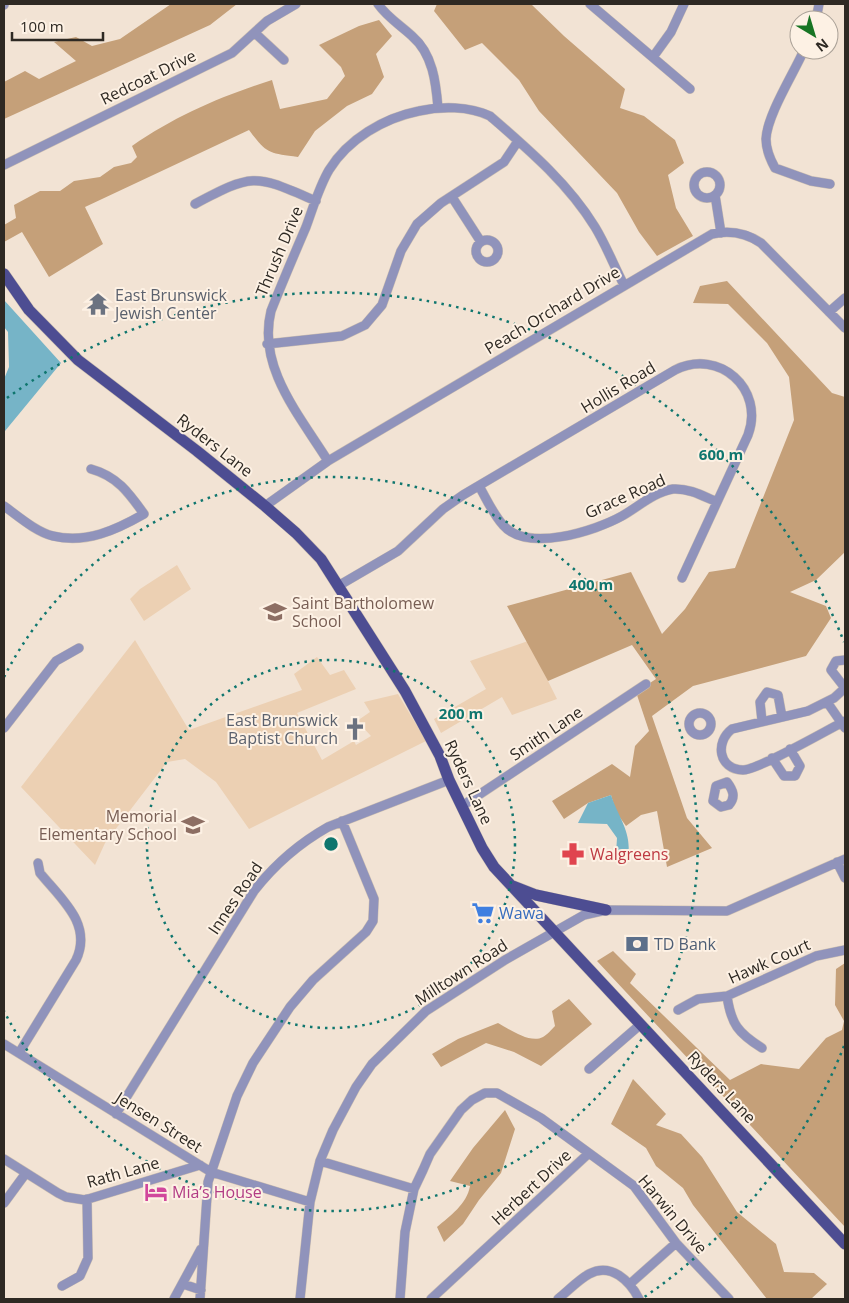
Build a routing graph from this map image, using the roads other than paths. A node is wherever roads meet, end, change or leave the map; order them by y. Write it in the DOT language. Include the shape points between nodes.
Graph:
graph roads {
  1 [pos="296,4"];
  2 [pos="378,4"];
  3 [pos="590,4"];
  4 [pos="684,4"];
  5 [pos="255,33"];
  6 [pos="653,57"];
  7 [pos="284,60"];
  8 [pos="799,60"];
  9 [pos="690,89"];
  10 [pos="438,108"];
  11 [pos="518,141"];
  12 [pos="4,165"];
  13 [pos="830,184"];
  14 [pos="715,195"];
  15 [pos="452,197"];
  16 [pos="316,201"];
  17 [pos="195,204"];
  18 [pos="721,233"];
  19 [pos="481,242"];
  20 [pos="4,274"];
  21 [pos="624,285"];
  22 [pos="845,298"];
  23 [pos="829,312"];
  24 [pos="845,328"];
  25 [pos="267,344"];
  26 [pos="328,461"];
  27 [pos="91,469"];
  28 [pos="479,486"];
  29 [pos="717,502"];
  30 [pos="4,506"];
  31 [pos="265,506"];
  32 [pos="682,578"];
  33 [pos="338,586"];
  34 [pos="79,648"];
  35 [pos="845,660"];
  36 [pos="646,684"];
  37 [pos="845,688"];
  38 [pos="828,702"];
  39 [pos="782,717"];
  40 [pos="762,721"];
  41 [pos="5,724"];
  42 [pos="844,724"];
  43 [pos="711,727"];
  44 [pos="724,735"];
  45 [pos="790,749"];
  46 [pos="772,758"];
  47 [pos="736,768"];
  48 [pos="449,780"];
  49 [pos="727,782"];
  50 [pos="462,806"];
  51 [pos="342,821"];
  52 [pos="841,861"];
  53 [pos="38,863"];
  54 [pos="845,878"];
  55 [pos="511,885"];
  56 [pos="606,910"];
  57 [pos="554,932"];
  58 [pos="845,950"];
  59 [pos="728,996"];
  60 [pos="678,1010"];
  61 [pos="641,1024"];
  62 [pos="4,1044"];
  63 [pos="762,1048"];
  64 [pos="19,1053"];
  65 [pos="589,1069"];
  66 [pos="116,1114"];
  67 [pos="588,1154"];
  68 [pos="4,1160"];
  69 [pos="320,1161"];
  70 [pos="200,1165"];
  71 [pos="211,1172"];
  72 [pos="26,1173"];
  73 [pos="414,1189"];
  74 [pos="87,1199"];
  75 [pos="310,1202"];
  76 [pos="4,1204"];
  77 [pos="676,1243"];
  78 [pos="845,1244"];
  79 [pos="204,1245"];
  80 [pos="631,1283"];
  81 [pos="183,1284"];
  82 [pos="62,1286"];
  83 [pos="200,1294"];
  84 [pos="174,1299"];
  85 [pos="300,1299"];
  86 [pos="400,1299"];
  87 [pos="431,1299"];
  88 [pos="558,1299"];
  89 [pos="639,1299"];
  90 [pos="729,1299"];
  1 -- 5 [label="street, Redcoat Drive" via="266,21"];
  2 -- 10 [label="street" via="418,41 425,52 436,83"];
  3 -- 6 [label="street"];
  4 -- 6 [label="street" via="671,32"];
  5 -- 7 [label="street"];
  5 -- 12 [label="street, Redcoat Drive" via="232,53"];
  6 -- 9 [label="street"];
  8 -- 13 [label="street" via="772,117 766,138 768,155 775,168 811,182"];
  10 -- 11 [label="street, Thrush Drive" via="483,113"];
  10 -- 16 [label="street, Thrush Drive" via="396,117 358,139 329,171"];
  11 -- 15 [label="street" via="504,162"];
  11 -- 21 [label="street, Thrush Drive" via="584,211"];
  14 -- 18 [label="street"];
  15 -- 19 [label="street"];
  15 -- 25 [label="street" via="432,209 411,232 382,305 366,325 342,336"];
  16 -- 17 [label="street" via="269,182 251,180 234,184"];
  16 -- 25 [label="street, Thrush Drive" via="271,311"];
  18 -- 21 [label="street, Peach Orchard Drive" via="702,239"];
  18 -- 23 [label="street, Peach Orchard Drive" via="741,233 761,243"];
  20 -- 31 [label="main road, Ryders Lane" via="29,310 78,360"];
  21 -- 26 [label="street, Peach Orchard Drive"];
  22 -- 23 [label="street"];
  23 -- 24 [label="street, Peach Orchard Drive"];
  25 -- 26 [label="street, Thrush Drive" via="275,373"];
  26 -- 31 [label="street, Peach Orchard Drive"];
  27 -- 30 [label="street" via="105,473 125,488 144,514 118,529 85,538 52,536"];
  28 -- 29 [label="street, Grace Road" via="503,526 527,537 575,534 621,517 669,490 691,491"];
  28 -- 29 [label="street, Hollis Road" via="675,370 690,364 706,364 735,376 748,393 752,409 748,435"];
  28 -- 33 [label="street, Hollis Road" via="443,510 398,551"];
  29 -- 32 [label="street, Hollis Road"];
  31 -- 33 [label="main road, Ryders Lane" via="321,559"];
  33 -- 48 [label="main road, Ryders Lane" via="405,692 440,756"];
  34 -- 41 [label="street" via="56,662"];
  35 -- 37 [label="street" via="836,661 831,670"];
  36 -- 50 [label="street, Smith Lane"];
  37 -- 38 [label="street"];
  38 -- 39 [label="street" via="808,712"];
  38 -- 42 [label="street"];
  39 -- 40 [label="street"];
  39 -- 40 [label="street" via="778,695 765,693 760,702"];
  40 -- 44 [label="street" via="739,725"];
  42 -- 45 [label="street"];
  43 -- 44 [label="street"];
  44 -- 47 [label="street" via="720,749 722,756"];
  45 -- 46 [label="street"];
  45 -- 46 [label="street" via="800,766 795,776 782,774"];
  46 -- 47 [label="street" via="752,768"];
  47 -- 49 [label="street"];
  48 -- 50 [label="main road, Ryders Lane"];
  48 -- 51 [label="street, Innes Road"];
  50 -- 55 [label="main road, Ryders Lane" via="482,848"];
  51 -- 66 [label="street, Innes Road" via="294,848 265,876"];
  51 -- 71 [label="street" via="374,899 373,921 366,932 313,980 269,1037 237,1096"];
  52 -- 54 [label="street"];
  52 -- 56 [label="street, Milltown Road" via="727,911"];
  53 -- 64 [label="street" via="40,873 79,923 82,944 76,960"];
  55 -- 56 [label="main road" via="536,895"];
  55 -- 57 [label="main road, Ryders Lane"];
  56 -- 57 [label="street, Milltown Road" via="584,915"];
  57 -- 61 [label="main road, Ryders Lane"];
  57 -- 69 [label="street, Milltown Road" via="444,998 385,1049 343,1108"];
  58 -- 59 [label="street, Hawk Court" via="816,956"];
  59 -- 60 [label="street, Hawk Court" via="698,999"];
  59 -- 63 [label="street" via="730,1019 745,1038"];
  61 -- 65 [label="street"];
  61 -- 78 [label="main road, Ryders Lane"];
  62 -- 64 [label="street, Jensen Street"];
  64 -- 66 [label="street, Jensen Street"];
  66 -- 70 [label="street, Jensen Street"];
  67 -- 73 [label="street, Herbert Drive" via="521,1105 498,1093 485,1093 461,1110 430,1154"];
  67 -- 77 [label="street, Harwin Drive" via="634,1186"];
  67 -- 87 [label="street, Herbert Drive"];
  68 -- 72 [label="street, Rath Lane"];
  69 -- 73 [label="street"];
  69 -- 75 [label="street, Milltown Road"];
  70 -- 71 [label="street, Jensen Street"];
  70 -- 74 [label="street, Rath Lane"];
  71 -- 75 [label="street, Jensen Street"];
  71 -- 79 [label="street"];
  72 -- 74 [label="street, Rath Lane" via="66,1197"];
  72 -- 76 [label="street"];
  73 -- 86 [label="street, Herbert Drive" via="405,1232"];
  74 -- 82 [label="street" via="88,1258 80,1276"];
  75 -- 85 [label="street, Milltown Road"];
  77 -- 80 [label="street"];
  77 -- 90 [label="street, Harwin Drive"];
  79 -- 81 [label="street"];
  79 -- 83 [label="street"];
  80 -- 88 [label="street" via="613,1273 598,1271 588,1274"];
  80 -- 89 [label="street"];
  81 -- 83 [label="street"];
  81 -- 84 [label="street"];
}
